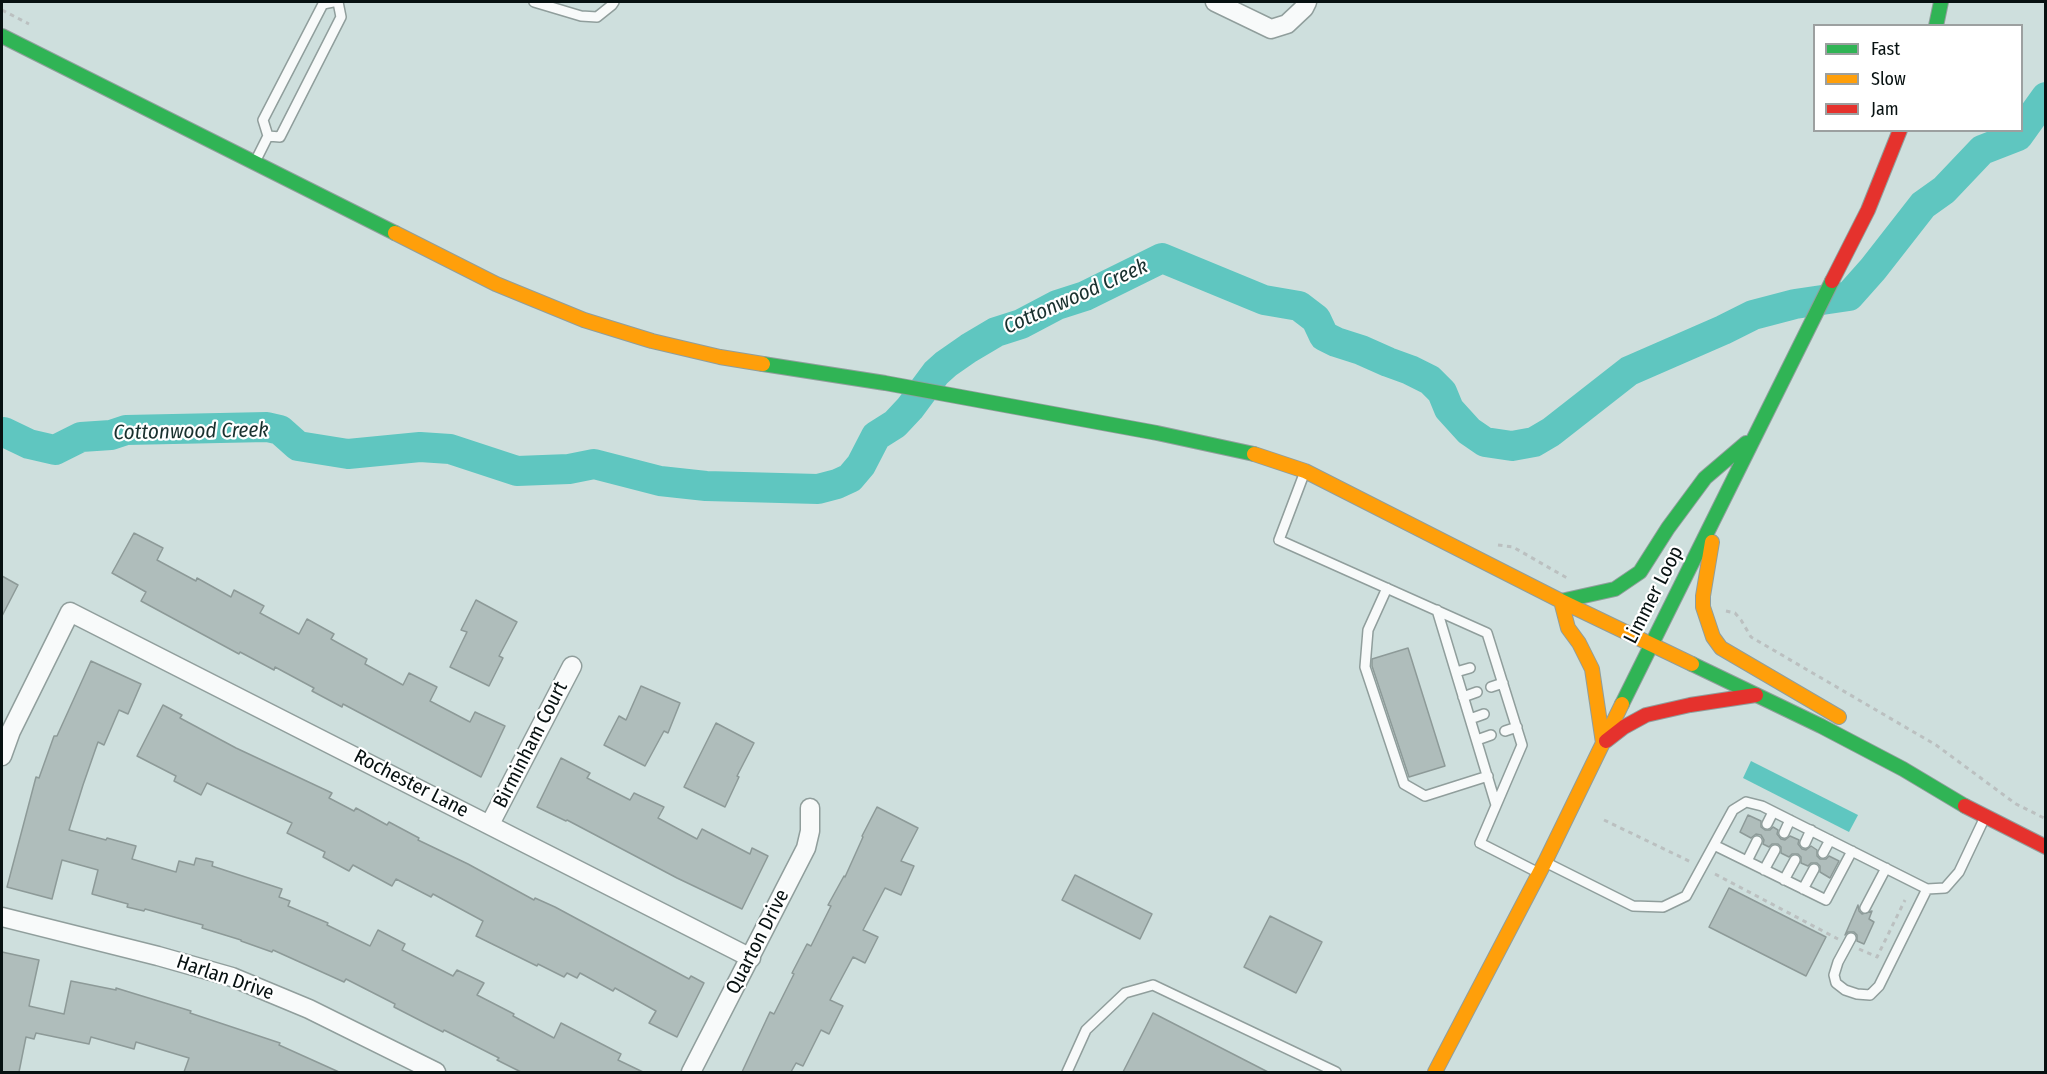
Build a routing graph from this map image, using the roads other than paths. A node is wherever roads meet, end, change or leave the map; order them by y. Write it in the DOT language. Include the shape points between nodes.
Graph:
graph roads {
  1 [pos="333,2"];
  2 [pos="338,2"];
  3 [pos="534,2"];
  4 [pos="614,2"];
  5 [pos="1215,2"];
  6 [pos="1307,2"];
  7 [pos="1941,2"];
  8 [pos="1936,24"];
  9 [pos="2,36"];
  10 [pos="1899,132"];
  11 [pos="268,136"];
  12 [pos="255,163"];
  13 [pos="1754,436"];
  14 [pos="1305,471"];
  15 [pos="1717,512"];
  16 [pos="1387,588"];
  17 [pos="1561,601"];
  18 [pos="1437,610"];
  19 [pos="1651,645"];
  20 [pos="1495,660"];
  21 [pos="1485,663"];
  22 [pos="572,666"];
  23 [pos="1470,668"];
  24 [pos="1456,672"];
  25 [pos="1503,683"];
  26 [pos="1491,687"];
  27 [pos="1477,692"];
  28 [pos="1756,694"];
  29 [pos="1463,697"];
  30 [pos="1510,706"];
  31 [pos="1499,710"];
  32 [pos="1484,714"];
  33 [pos="1470,719"];
  34 [pos="1517,727"];
  35 [pos="1505,731"];
  36 [pos="1491,735"];
  37 [pos="1477,740"];
  38 [pos="1603,743"];
  39 [pos="2,756"];
  40 [pos="1903,769"];
  41 [pos="1488,776"];
  42 [pos="1496,805"];
  43 [pos="810,808"];
  44 [pos="1773,812"];
  45 [pos="1985,817"];
  46 [pos="1790,820"];
  47 [pos="490,824"];
  48 [pos="1767,824"];
  49 [pos="1811,831"];
  50 [pos="1784,833"];
  51 [pos="1830,840"];
  52 [pos="1757,841"];
  53 [pos="1805,843"];
  54 [pos="1714,845"];
  55 [pos="2046,848"];
  56 [pos="1774,850"];
  57 [pos="1852,851"];
  58 [pos="1823,853"];
  59 [pos="1795,860"];
  60 [pos="1746,861"];
  61 [pos="1542,868"];
  62 [pos="1886,868"];
  63 [pos="1814,869"];
  64 [pos="1764,870"];
  65 [pos="1784,880"];
  66 [pos="1803,889"];
  67 [pos="1928,889"];
  68 [pos="1865,908"];
  69 [pos="2,917"];
  70 [pos="1851,942"];
  71 [pos="751,958"];
  72 [pos="1330,1071"];
  73 [pos="436,1072"];
  74 [pos="691,1072"];
  75 [pos="1067,1072"];
  76 [pos="1435,1072"];
  1 -- 11 [label="lane" via="323,4 263,120"];
  2 -- 11 [label="lane" via="341,17 280,137"];
  3 -- 4 [label="lane" via="597,17"];
  5 -- 6 [label="street" via="1271,29 1287,24"];
  7 -- 8 [label="main road"];
  9 -- 12 [label="main road"];
  10 -- 13 [label="main road, Limmer Loop" via="1868,210"];
  11 -- 12 [label="lane"];
  12 -- 14 [label="main road" via="496,284 584,320 652,341 720,357 1221,445"];
  13 -- 15 [label="main road, Limmer Loop"];
  13 -- 17 [label="main road" via="1705,478 1640,572 1615,589"];
  14 -- 16 [label="lane" via="1279,540"];
  14 -- 17 [label="main road"];
  15 -- 19 [label="main road, Limmer Loop"];
  15 -- 40 [label="main road" via="1703,596 1713,637 1732,656 1860,729"];
  16 -- 18 [label="lane"];
  16 -- 41 [label="lane" via="1368,630 1365,667 1404,784 1425,796"];
  17 -- 19 [label="main road"];
  17 -- 38 [label="main road" via="1568,628 1592,669"];
  18 -- 20 [label="lane" via="1487,633"];
  18 -- 24 [label="lane"];
  19 -- 28 [label="main road"];
  19 -- 38 [label="main road, Limmer Loop"];
  20 -- 21 [label="lane"];
  20 -- 25 [label="lane"];
  22 -- 47 [label="street, Birminham Court"];
  23 -- 24 [label="lane"];
  24 -- 29 [label="lane"];
  25 -- 26 [label="lane"];
  25 -- 30 [label="lane"];
  27 -- 29 [label="lane"];
  28 -- 38 [label="main road" via="1646,715"];
  28 -- 40 [label="main road"];
  29 -- 33 [label="lane"];
  30 -- 31 [label="lane"];
  30 -- 34 [label="lane"];
  32 -- 33 [label="lane"];
  33 -- 37 [label="lane"];
  34 -- 35 [label="lane"];
  34 -- 42 [label="lane" via="1522,745"];
  36 -- 37 [label="lane"];
  37 -- 41 [label="lane"];
  38 -- 61 [label="main road, Limmer Loop"];
  39 -- 47 [label="street, Rochester Lane" via="70,612"];
  40 -- 45 [label="main road"];
  41 -- 42 [label="lane"];
  42 -- 61 [label="lane" via="1480,843"];
  43 -- 71 [label="street, Quarton Drive" via="806,848"];
  44 -- 46 [label="lane"];
  44 -- 48 [label="lane"];
  44 -- 54 [label="lane" via="1746,802 1733,810"];
  45 -- 55 [label="main road"];
  45 -- 67 [label="lane" via="1959,872 1945,888"];
  46 -- 49 [label="lane"];
  46 -- 50 [label="lane"];
  47 -- 71 [label="street, Rochester Lane"];
  49 -- 51 [label="lane"];
  49 -- 53 [label="lane"];
  51 -- 57 [label="lane"];
  51 -- 58 [label="lane"];
  52 -- 60 [label="lane"];
  54 -- 60 [label="lane"];
  54 -- 61 [label="lane" via="1686,896 1663,907 1633,906"];
  56 -- 64 [label="lane"];
  57 -- 62 [label="lane"];
  57 -- 66 [label="lane" via="1826,900"];
  59 -- 65 [label="lane"];
  60 -- 64 [label="lane"];
  61 -- 76 [label="main road, Limmer Loop"];
  62 -- 67 [label="lane"];
  62 -- 68 [label="lane"];
  63 -- 66 [label="lane"];
  64 -- 65 [label="lane"];
  65 -- 66 [label="lane"];
  67 -- 70 [label="lane" via="1879,986 1870,995 1851,992 1836,983 1834,975"];
  69 -- 73 [label="street, Harlan Drive" via="232,977 309,1009"];
  71 -- 74 [label="street, Quarton Drive"];
  72 -- 75 [label="lane" via="1153,985 1125,993 1086,1030"];
}
